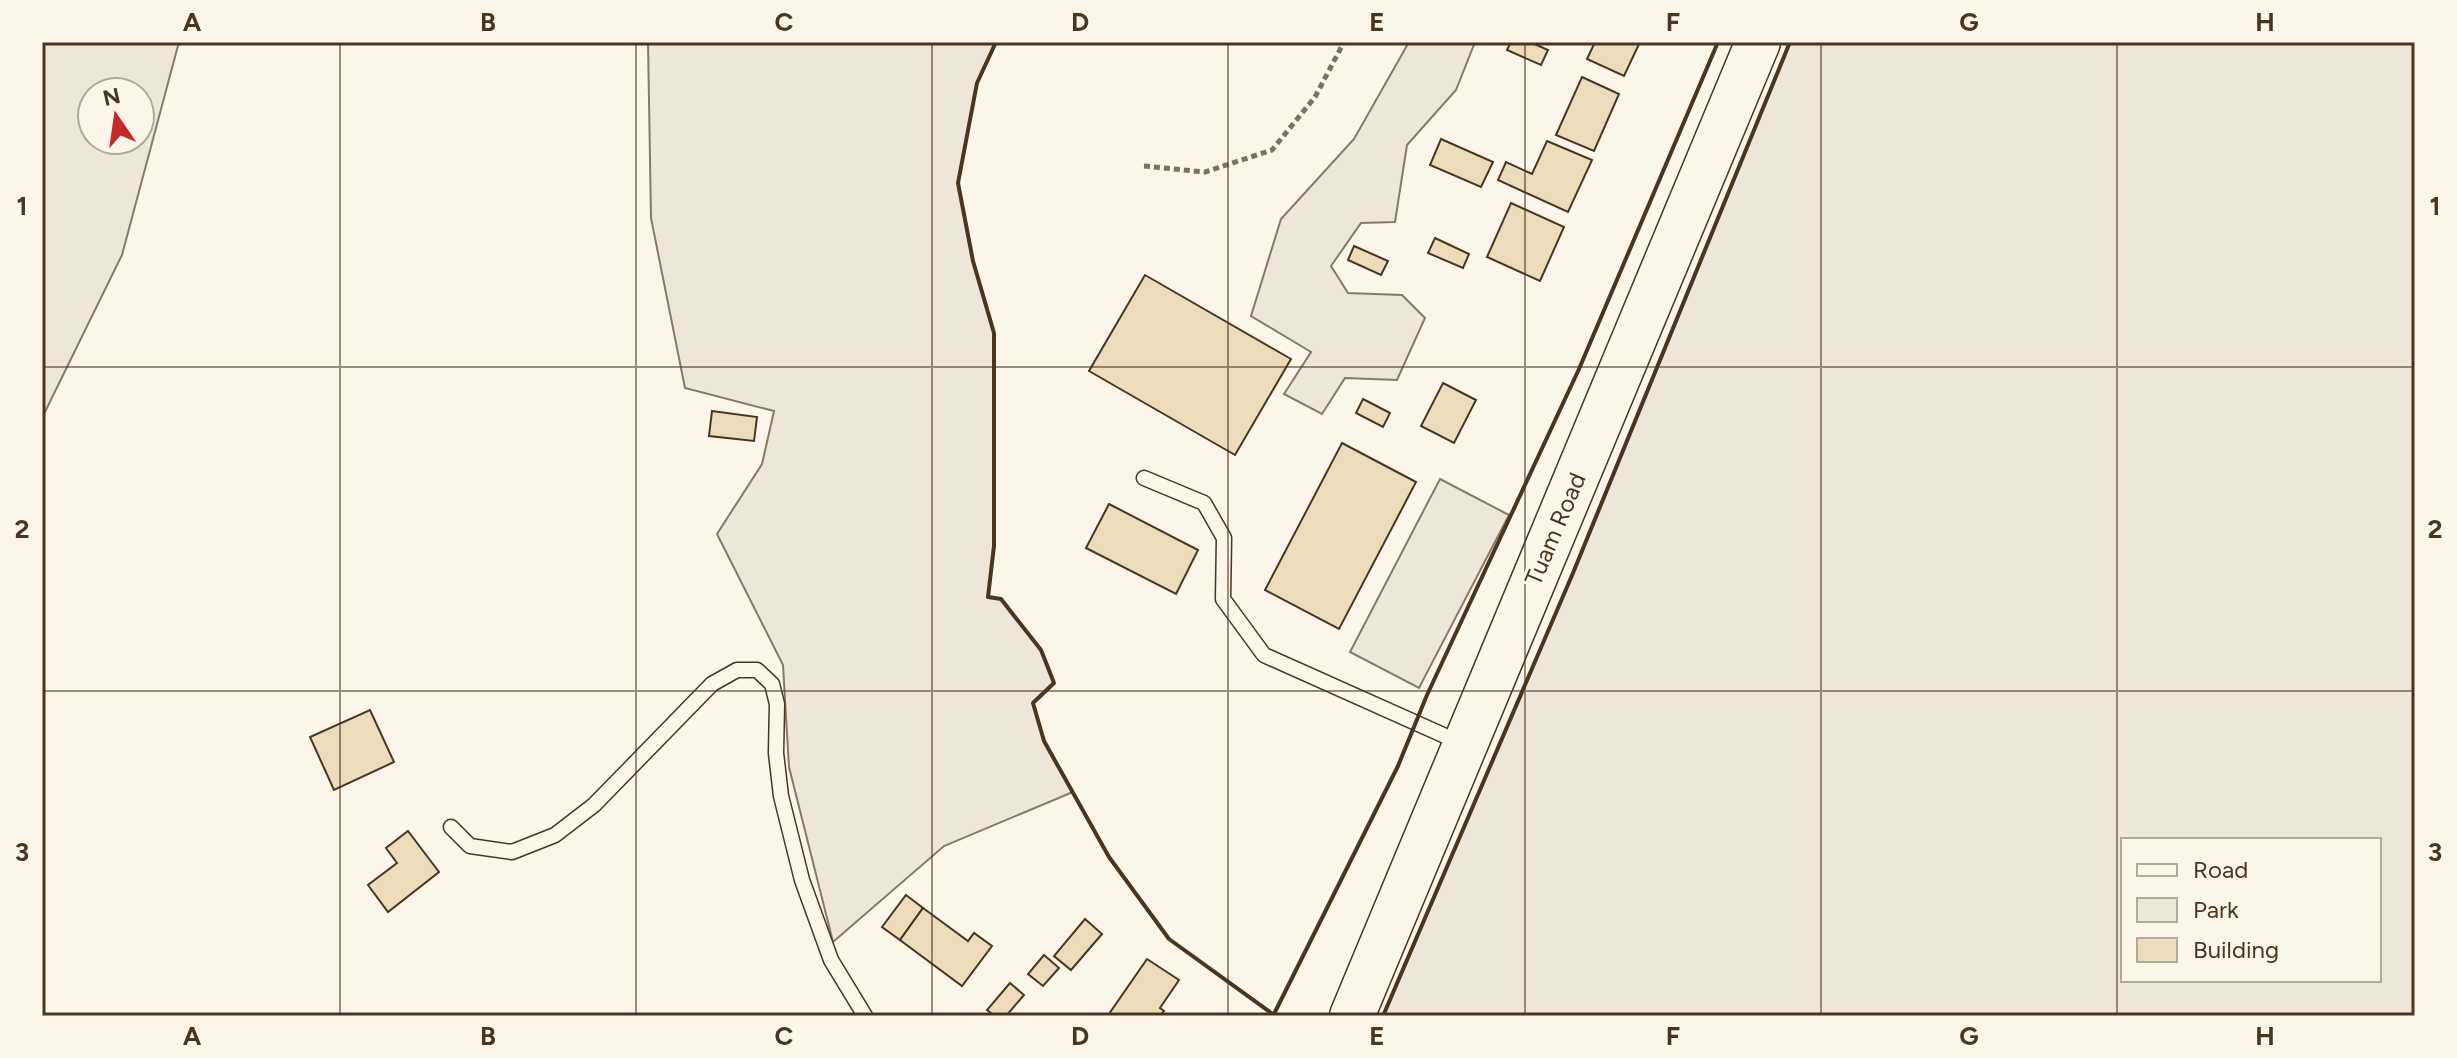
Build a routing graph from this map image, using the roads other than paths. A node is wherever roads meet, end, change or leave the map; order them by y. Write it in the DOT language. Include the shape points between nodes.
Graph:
graph roads {
  1 [pos="1758,42"];
  2 [pos="1144,478"];
  3 [pos="1465,745"];
  4 [pos="451,827"];
  5 [pos="865,1016"];
  6 [pos="1352,1016"];
  1 -- 3 [label="main road, Tuam Road"];
  2 -- 3 [label="lane" via="1204,503 1224,538 1223,599 1264,655"];
  3 -- 6 [label="main road, Tuam Road"];
  4 -- 5 [label="lane" via="470,846 512,852 555,835 594,805 712,684 737,670 757,670 772,684 777,704 781,796 802,880 831,960"];
}
